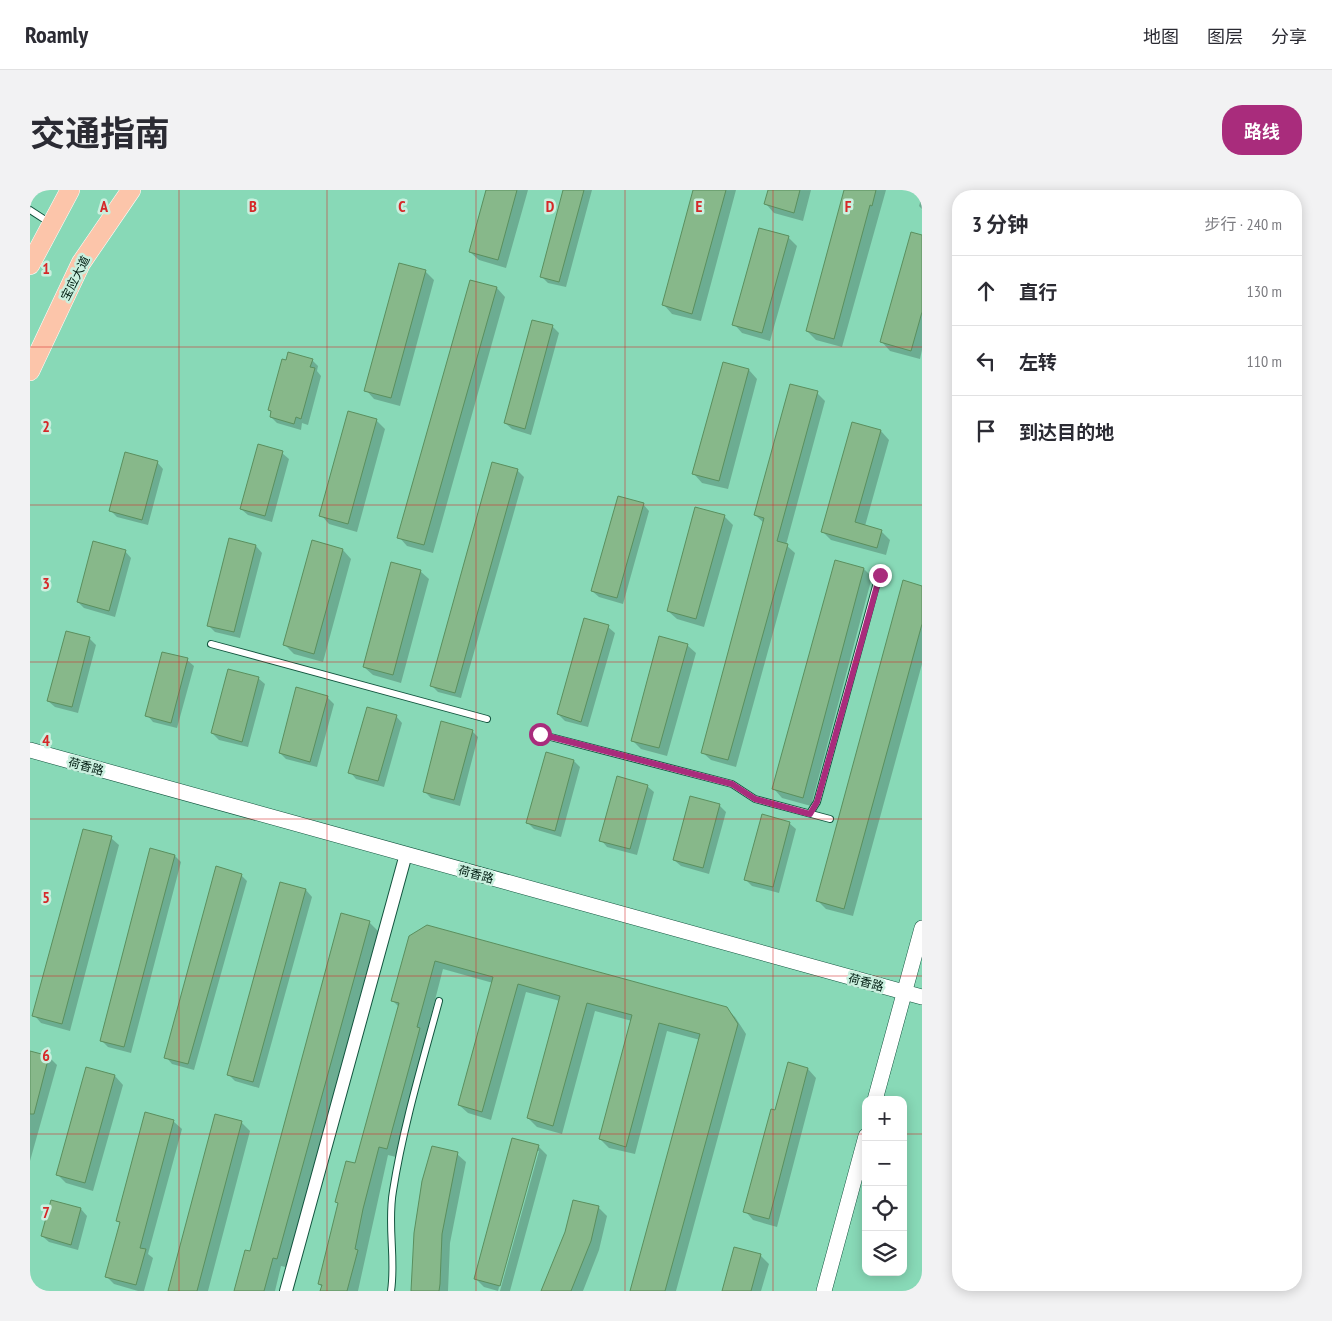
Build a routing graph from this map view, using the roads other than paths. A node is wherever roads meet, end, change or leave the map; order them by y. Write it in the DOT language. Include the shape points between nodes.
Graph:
graph roads {
  1 [pos="70,190"];
  2 [pos="131,190"];
  3 [pos="30,210"];
  4 [pos="51,224"];
  5 [pos="30,265"];
  6 [pos="30,371"];
  7 [pos="880,575"];
  8 [pos="211,644"];
  9 [pos="487,719"];
  10 [pos="540,734"];
  11 [pos="30,750"];
  12 [pos="810,814"];
  13 [pos="830,819"];
  14 [pos="406,854"];
  15 [pos="922,928"];
  16 [pos="904,992"];
  17 [pos="922,997"];
  18 [pos="439,1001"];
  19 [pos="876,1096"];
  20 [pos="865,1141"];
  21 [pos="286,1291"];
  22 [pos="391,1291"];
  23 [pos="824,1291"];
  1 -- 4 [label="main road"];
  2 -- 6 [label="main road, 宝应大道" via="81,263"];
  3 -- 4 [label="lane"];
  4 -- 5 [label="main road"];
  7 -- 12 [label="lane" via="817,802"];
  8 -- 9 [label="lane"];
  10 -- 12 [label="lane" via="732,784 755,799"];
  11 -- 14 [label="street, 荷香路"];
  12 -- 13 [label="lane"];
  14 -- 16 [label="street, 荷香路"];
  14 -- 21 [label="street"];
  15 -- 16 [label="street"];
  16 -- 17 [label="street, 荷香路"];
  16 -- 19 [label="street"];
  18 -- 22 [label="lane" via="404,1132 392,1193"];
  20 -- 23 [label="street"];
}
